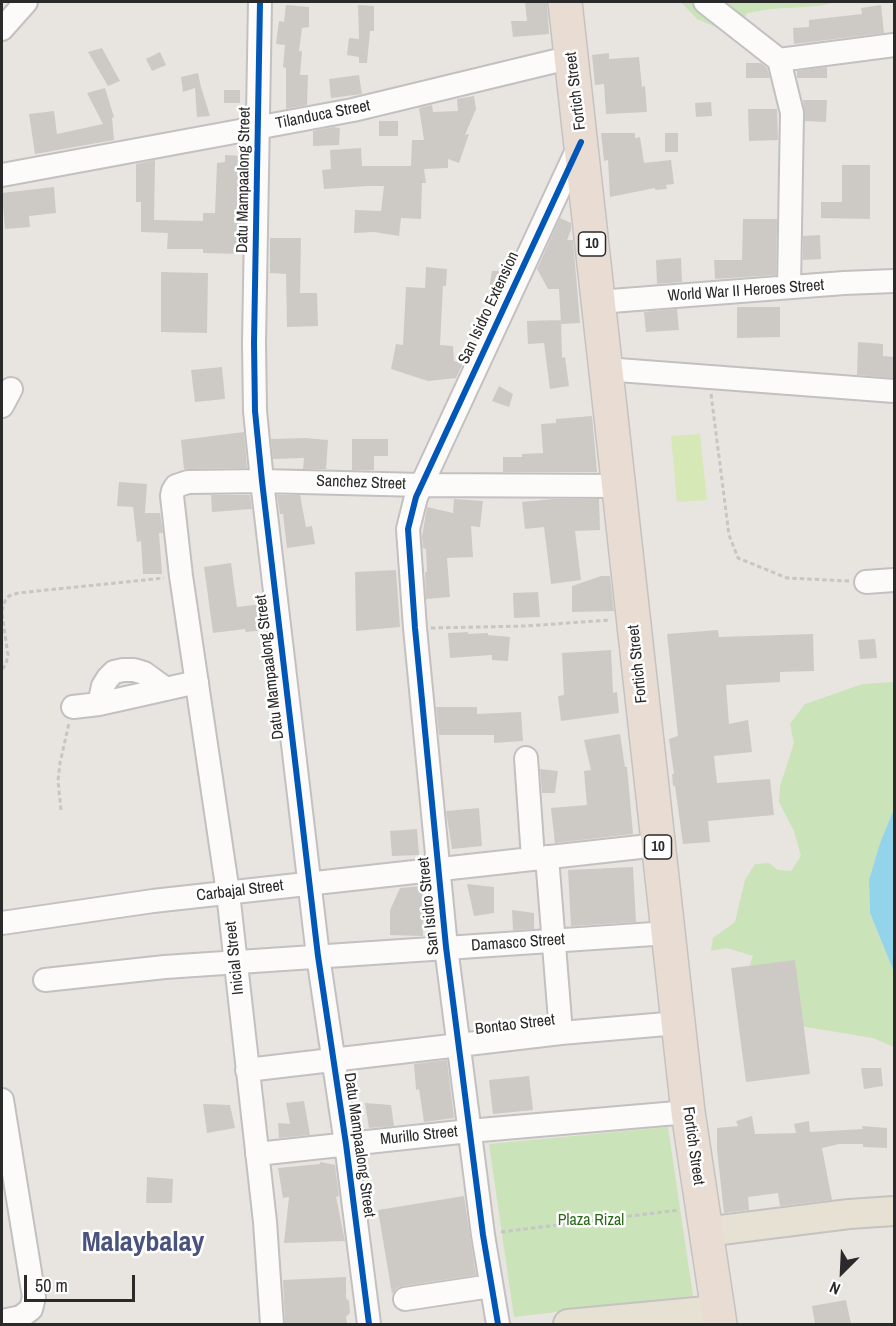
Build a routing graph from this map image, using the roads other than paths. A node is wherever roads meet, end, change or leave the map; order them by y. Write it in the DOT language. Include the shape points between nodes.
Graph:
graph roads {
  1 [pos="26,2"];
  2 [pos="260,2"];
  3 [pos="565,2"];
  4 [pos="705,2"];
  5 [pos="2,29"];
  6 [pos="894,45"];
  7 [pos="572,57"];
  8 [pos="779,60"];
  9 [pos="259,128"];
  10 [pos="581,141"];
  11 [pos="2,176"];
  12 [pos="894,281"];
  13 [pos="789,287"];
  14 [pos="598,302"];
  15 [pos="606,369"];
  16 [pos="894,391"];
  17 [pos="261,481"];
  18 [pos="422,485"];
  19 [pos="176,486"];
  20 [pos="618,486"];
  21 [pos="894,580"];
  22 [pos="866,582"];
  23 [pos="197,682"];
  24 [pos="74,706"];
  25 [pos="526,758"];
  26 [pos="658,845"];
  27 [pos="540,858"];
  28 [pos="438,869"];
  29 [pos="310,883"];
  30 [pos="228,893"];
  31 [pos="2,923"];
  32 [pos="668,933"];
  33 [pos="555,940"];
  34 [pos="446,947"];
  35 [pos="318,956"];
  36 [pos="236,963"];
  37 [pos="45,980"];
  38 [pos="678,1023"];
  39 [pos="561,1033"];
  40 [pos="459,1045"];
  41 [pos="333,1060"];
  42 [pos="247,1070"];
  43 [pos="2,1100"];
  44 [pos="688,1113"];
  45 [pos="469,1131"];
  46 [pos="346,1144"];
  47 [pos="257,1154"];
  48 [pos="894,1212"];
  49 [pos="704,1219"];
  50 [pos="491,1286"];
  51 [pos="405,1299"];
  52 [pos="718,1317"];
  53 [pos="2,1321"];
  54 [pos="617,1322"];
  55 [pos="272,1324"];
  56 [pos="369,1324"];
  57 [pos="498,1324"];
  58 [pos="568,1324"];
  1 -- 5 [label="street"];
  2 -- 9 [label="street, Datu Mampaalong Street"];
  3 -- 7 [label="highway, Fortich Street / 10"];
  4 -- 8 [label="street"];
  6 -- 8 [label="street"];
  7 -- 9 [label="street, Tilanduca Street" via="353,110"];
  7 -- 10 [label="highway, Fortich Street / 10"];
  8 -- 13 [label="street" via="792,113"];
  9 -- 11 [label="street, Tilanduca Street"];
  9 -- 17 [label="street, Datu Mampaalong Street" via="254,343"];
  10 -- 14 [label="highway, Fortich Street / 10"];
  10 -- 18 [label="street, San Isidro Extension"];
  12 -- 13 [label="street, World War II Heroes Street"];
  13 -- 14 [label="street, World War II Heroes Street"];
  14 -- 15 [label="highway, Fortich Street / 10"];
  15 -- 16 [label="street"];
  15 -- 20 [label="highway, Fortich Street / 10"];
  17 -- 18 [label="street, Sanchez Street"];
  17 -- 19 [label="street, Sanchez Street" via="188,482"];
  17 -- 29 [label="street, Datu Mampaalong Street"];
  18 -- 20 [label="street, Sanchez Street"];
  18 -- 28 [label="street, San Isidro Street" via="408,529"];
  19 -- 23 [label="street, Inicial Street" via="172,496"];
  20 -- 26 [label="highway, Fortich Street / 10"];
  21 -- 22 [label="street"];
  23 -- 24 [label="street" via="166,689 144,673 123,670 108,678 99,704"];
  23 -- 30 [label="street, Inicial Street"];
  25 -- 27 [label="street"];
  26 -- 27 [label="street, Carbajal Street"];
  26 -- 32 [label="highway, Fortich Street / 10"];
  27 -- 28 [label="street, Carbajal Street"];
  27 -- 33 [label="street"];
  28 -- 29 [label="street, Carbajal Street"];
  28 -- 34 [label="street, San Isidro Street"];
  29 -- 30 [label="street, Carbajal Street"];
  29 -- 35 [label="street, Datu Mampaalong Street"];
  30 -- 31 [label="street, Carbajal Street"];
  30 -- 36 [label="street, Inicial Street"];
  32 -- 33 [label="street, Damasco Street"];
  32 -- 38 [label="highway, Fortich Street / 10"];
  33 -- 34 [label="street, Damasco Street"];
  33 -- 39 [label="street"];
  34 -- 35 [label="street, Damasco Street"];
  34 -- 40 [label="street, San Isidro Street"];
  35 -- 36 [label="street, Damasco Street"];
  35 -- 41 [label="street, Datu Mampaalong Street"];
  36 -- 37 [label="street, Damasco Street"];
  36 -- 42 [label="street, Inicial Street"];
  38 -- 39 [label="street, Bontao Street"];
  38 -- 44 [label="highway, Fortich Street / 10"];
  39 -- 40 [label="street, Bontao Street"];
  40 -- 41 [label="street, Bontao Street"];
  40 -- 45 [label="street, San Isidro Street"];
  41 -- 42 [label="street, Bontao Street"];
  41 -- 46 [label="street, Datu Mampaalong Street"];
  42 -- 47 [label="street, Inicial Street"];
  43 -- 53 [label="street" via="34,1297 31,1309 21,1317"];
  44 -- 45 [label="street, Murillo Street"];
  44 -- 49 [label="highway, Fortich Street / 10"];
  45 -- 46 [label="street, Murillo Street"];
  45 -- 50 [label="street, San Isidro Street"];
  46 -- 47 [label="street, Murillo Street"];
  46 -- 56 [label="street, Datu Mampaalong Street"];
  47 -- 55 [label="street, Inicial Street"];
  48 -- 49 [label="main road"];
  49 -- 52 [label="highway, Fortich Street / 10"];
  50 -- 51 [label="street"];
  50 -- 57 [label="street, San Isidro Street"];
  52 -- 54 [label="main road"];
  54 -- 58 [label="main road"];
}
